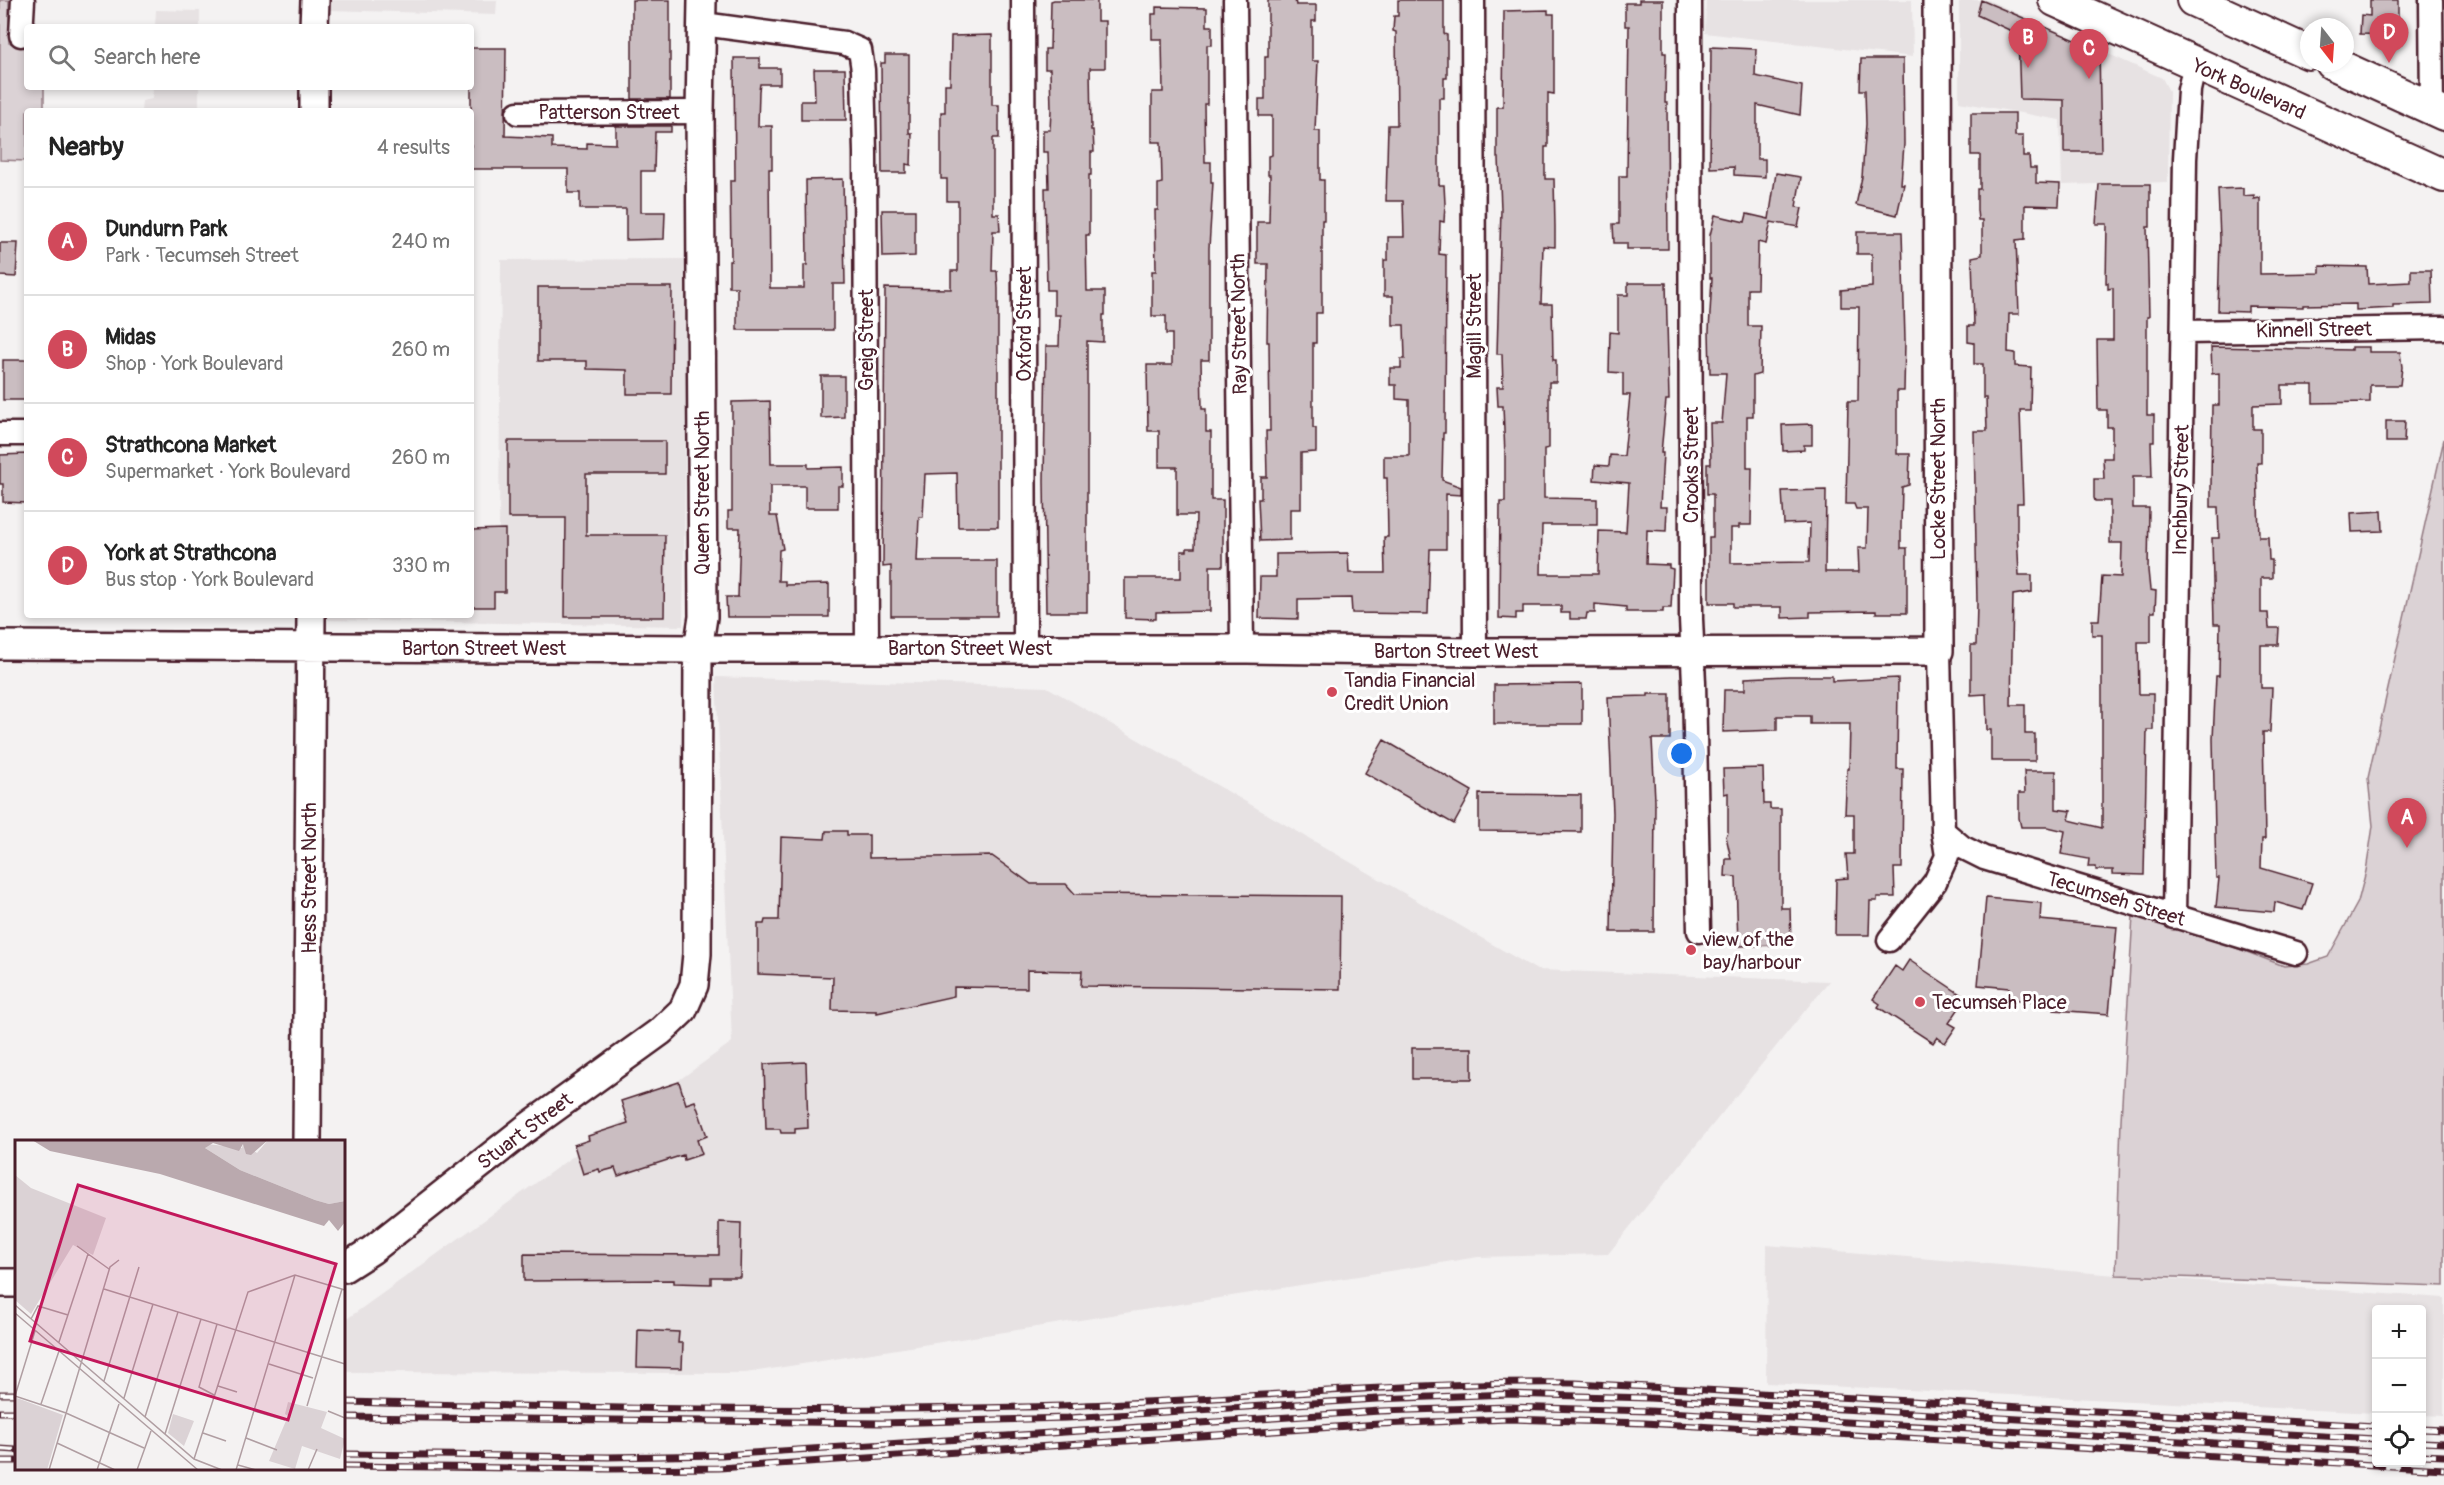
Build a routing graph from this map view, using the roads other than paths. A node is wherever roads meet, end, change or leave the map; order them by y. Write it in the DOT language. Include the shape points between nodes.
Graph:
graph roads {
  1 [pos="23,0"];
  2 [pos="315,0"];
  3 [pos="1023,0"];
  4 [pos="1235,0"];
  5 [pos="1473,0"];
  6 [pos="1690,0"];
  7 [pos="1937,0"];
  8 [pos="2055,0"];
  9 [pos="2193,0"];
  10 [pos="2431,0"];
  11 [pos="703,12"];
  12 [pos="314,24"];
  13 [pos="21,35"];
  14 [pos="2300,49"];
  15 [pos="2195,64"];
  16 [pos="2352,72"];
  17 [pos="314,90"];
  18 [pos="314,108"];
  19 [pos="2438,111"];
  20 [pos="518,112"];
  21 [pos="700,112"];
  22 [pos="2444,176"];
  23 [pos="2444,328"];
  24 [pos="2184,332"];
  25 [pos="0,434"];
  26 [pos="24,434"];
  27 [pos="311,618"];
  28 [pos="0,645"];
  29 [pos="311,646"];
  30 [pos="867,648"];
  31 [pos="1025,648"];
  32 [pos="698,649"];
  33 [pos="1242,649"];
  34 [pos="1692,651"];
  35 [pos="1939,651"];
  36 [pos="1475,652"];
  37 [pos="1943,831"];
  38 [pos="2174,917"];
  39 [pos="1699,931"];
  40 [pos="1889,940"];
  41 [pos="2296,953"];
  42 [pos="694,985"];
  43 [pos="307,1140"];
  44 [pos="345,1267"];
  1 -- 13 [label="street"];
  2 -- 12 [label="street"];
  3 -- 31 [label="street, Oxford Street"];
  4 -- 33 [label="street, Ray Street North"];
  5 -- 36 [label="street, Magill Street"];
  6 -- 34 [label="street, Crooks Street"];
  7 -- 35 [label="street, Locke Street North"];
  8 -- 15 [label="main road, York Boulevard"];
  9 -- 14 [label="main road"];
  10 -- 19 [label="street"];
  11 -- 21 [label="street, Queen Street North"];
  11 -- 30 [label="street, Greig Street" via="844,43 860,50 864,70"];
  15 -- 22 [label="main road, York Boulevard"];
  15 -- 24 [label="street, Inchbury Street" via="2189,90 2186,159"];
  16 -- 19 [label="main road"];
  17 -- 18 [label="street"];
  20 -- 21 [label="street, Patterson Street"];
  21 -- 32 [label="street, Queen Street North" via="703,617"];
  23 -- 24 [label="street, Kinnell Street"];
  24 -- 38 [label="street, Inchbury Street"];
  25 -- 26 [label="street"];
  27 -- 29 [label="street, Hess Street North"];
  28 -- 29 [label="street, Barton Street West"];
  29 -- 32 [label="street, Barton Street West"];
  29 -- 43 [label="street, Hess Street North"];
  30 -- 31 [label="street, Barton Street West"];
  30 -- 32 [label="street, Barton Street West"];
  31 -- 33 [label="street, Barton Street West"];
  32 -- 42 [label="street, Queen Street North" via="698,942"];
  33 -- 36 [label="street, Barton Street West"];
  34 -- 35 [label="street, Barton Street West"];
  34 -- 36 [label="street, Barton Street West"];
  34 -- 39 [label="street, Crooks Street"];
  35 -- 37 [label="street, Locke Street North"];
  37 -- 38 [label="street, Tecumseh Street" via="1984,858"];
  37 -- 40 [label="street, Locke Street North" via="1947,856 1935,882"];
  38 -- 41 [label="street, Tecumseh Street"];
  42 -- 44 [label="street, Stuart Street" via="683,1010 661,1031"];
}
